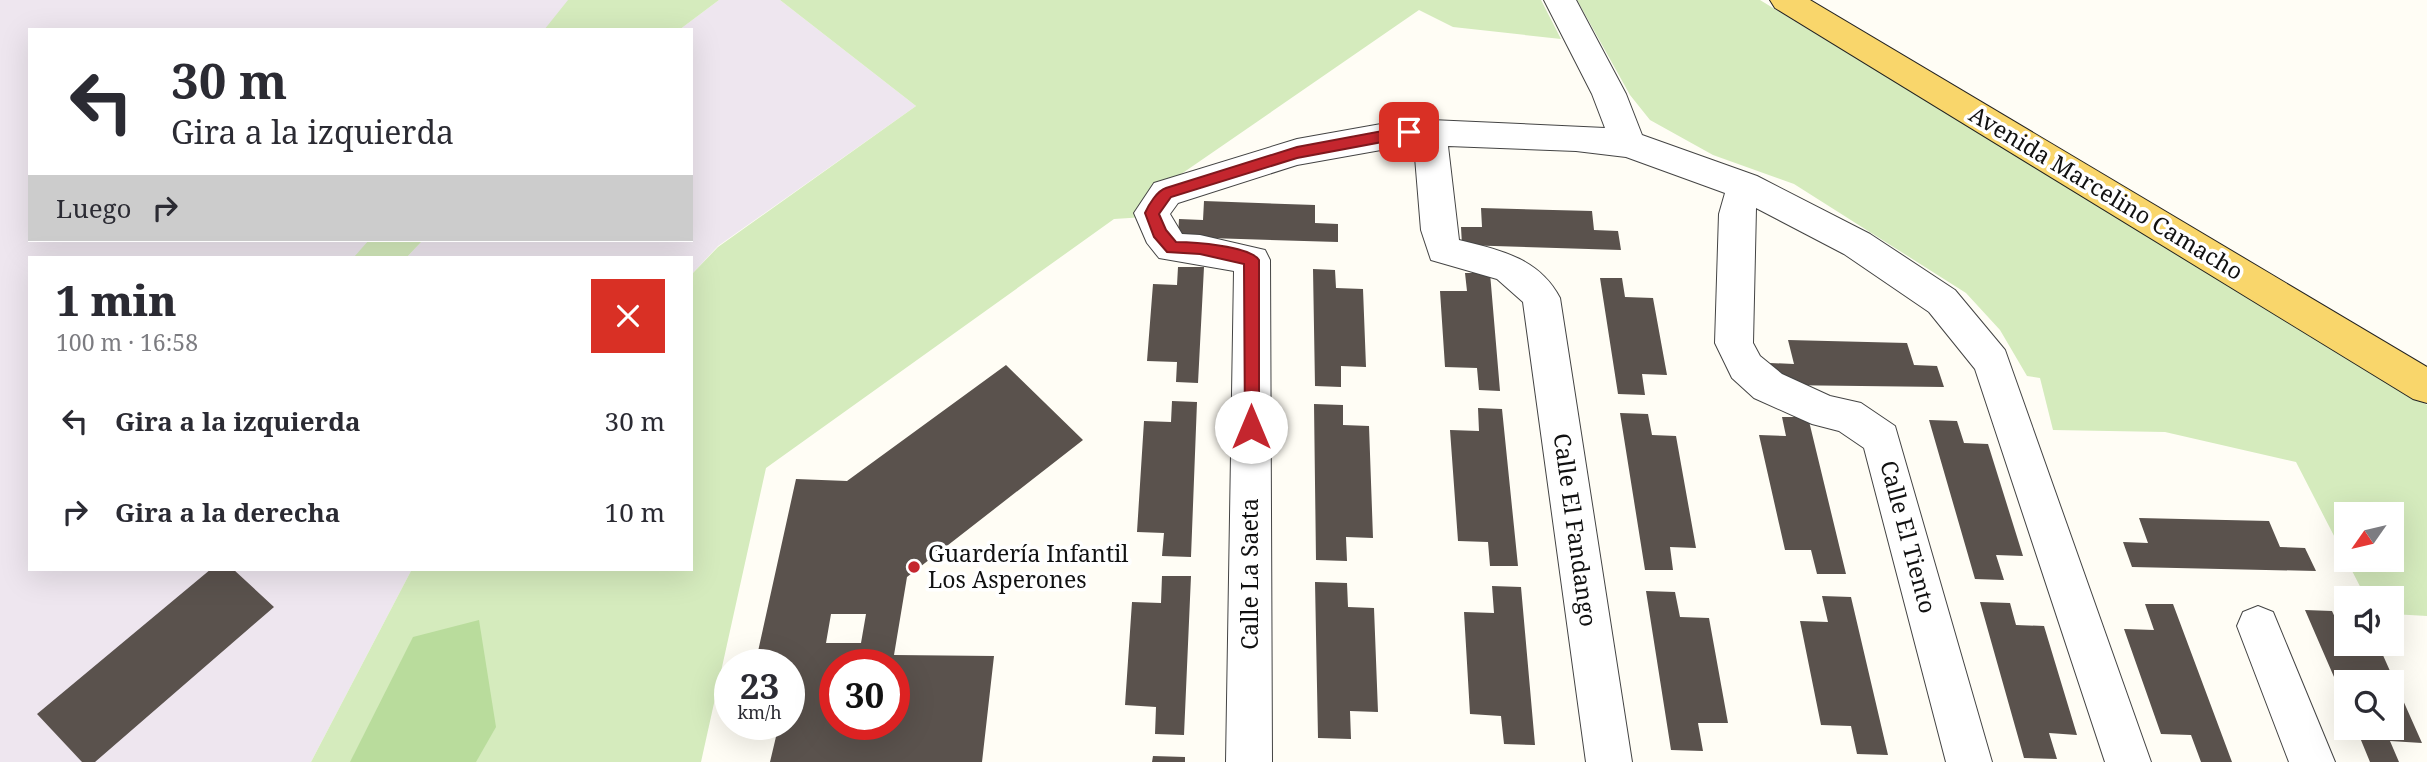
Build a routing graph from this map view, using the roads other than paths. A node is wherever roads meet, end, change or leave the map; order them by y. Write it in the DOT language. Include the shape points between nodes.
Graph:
graph roads {
  1 [pos="1560,0"];
  2 [pos="1786,0"];
  3 [pos="1430,133"];
  4 [pos="1628,144"];
  5 [pos="1745,186"];
  6 [pos="2427,387"];
  7 [pos="2258,626"];
  8 [pos="1249,762"];
  9 [pos="1609,762"];
  10 [pos="1969,762"];
  11 [pos="2128,762"];
  12 [pos="2312,762"];
  1 -- 4 [label="street" via="1609,94"];
  2 -- 6 [label="main road, Avenida Marcelino Camacho"];
  3 -- 4 [label="street"];
  3 -- 8 [label="street, Calle La Saeta" via="1409,132 1297,152 1166,193 1152,213 1172,248 1200,248 1252,260"];
  3 -- 9 [label="street, Calle El Fandango" via="1444,250 1511,267 1527,277 1541,298"];
  4 -- 5 [label="street"];
  5 -- 10 [label="street, Calle El Tiento" via="1737,214 1734,343 1746,367 1768,386 1826,412 1847,415 1881,438"];
  5 -- 11 [label="street" via="1857,244 1942,301 1992,361"];
  7 -- 12 [label="street"];
}
